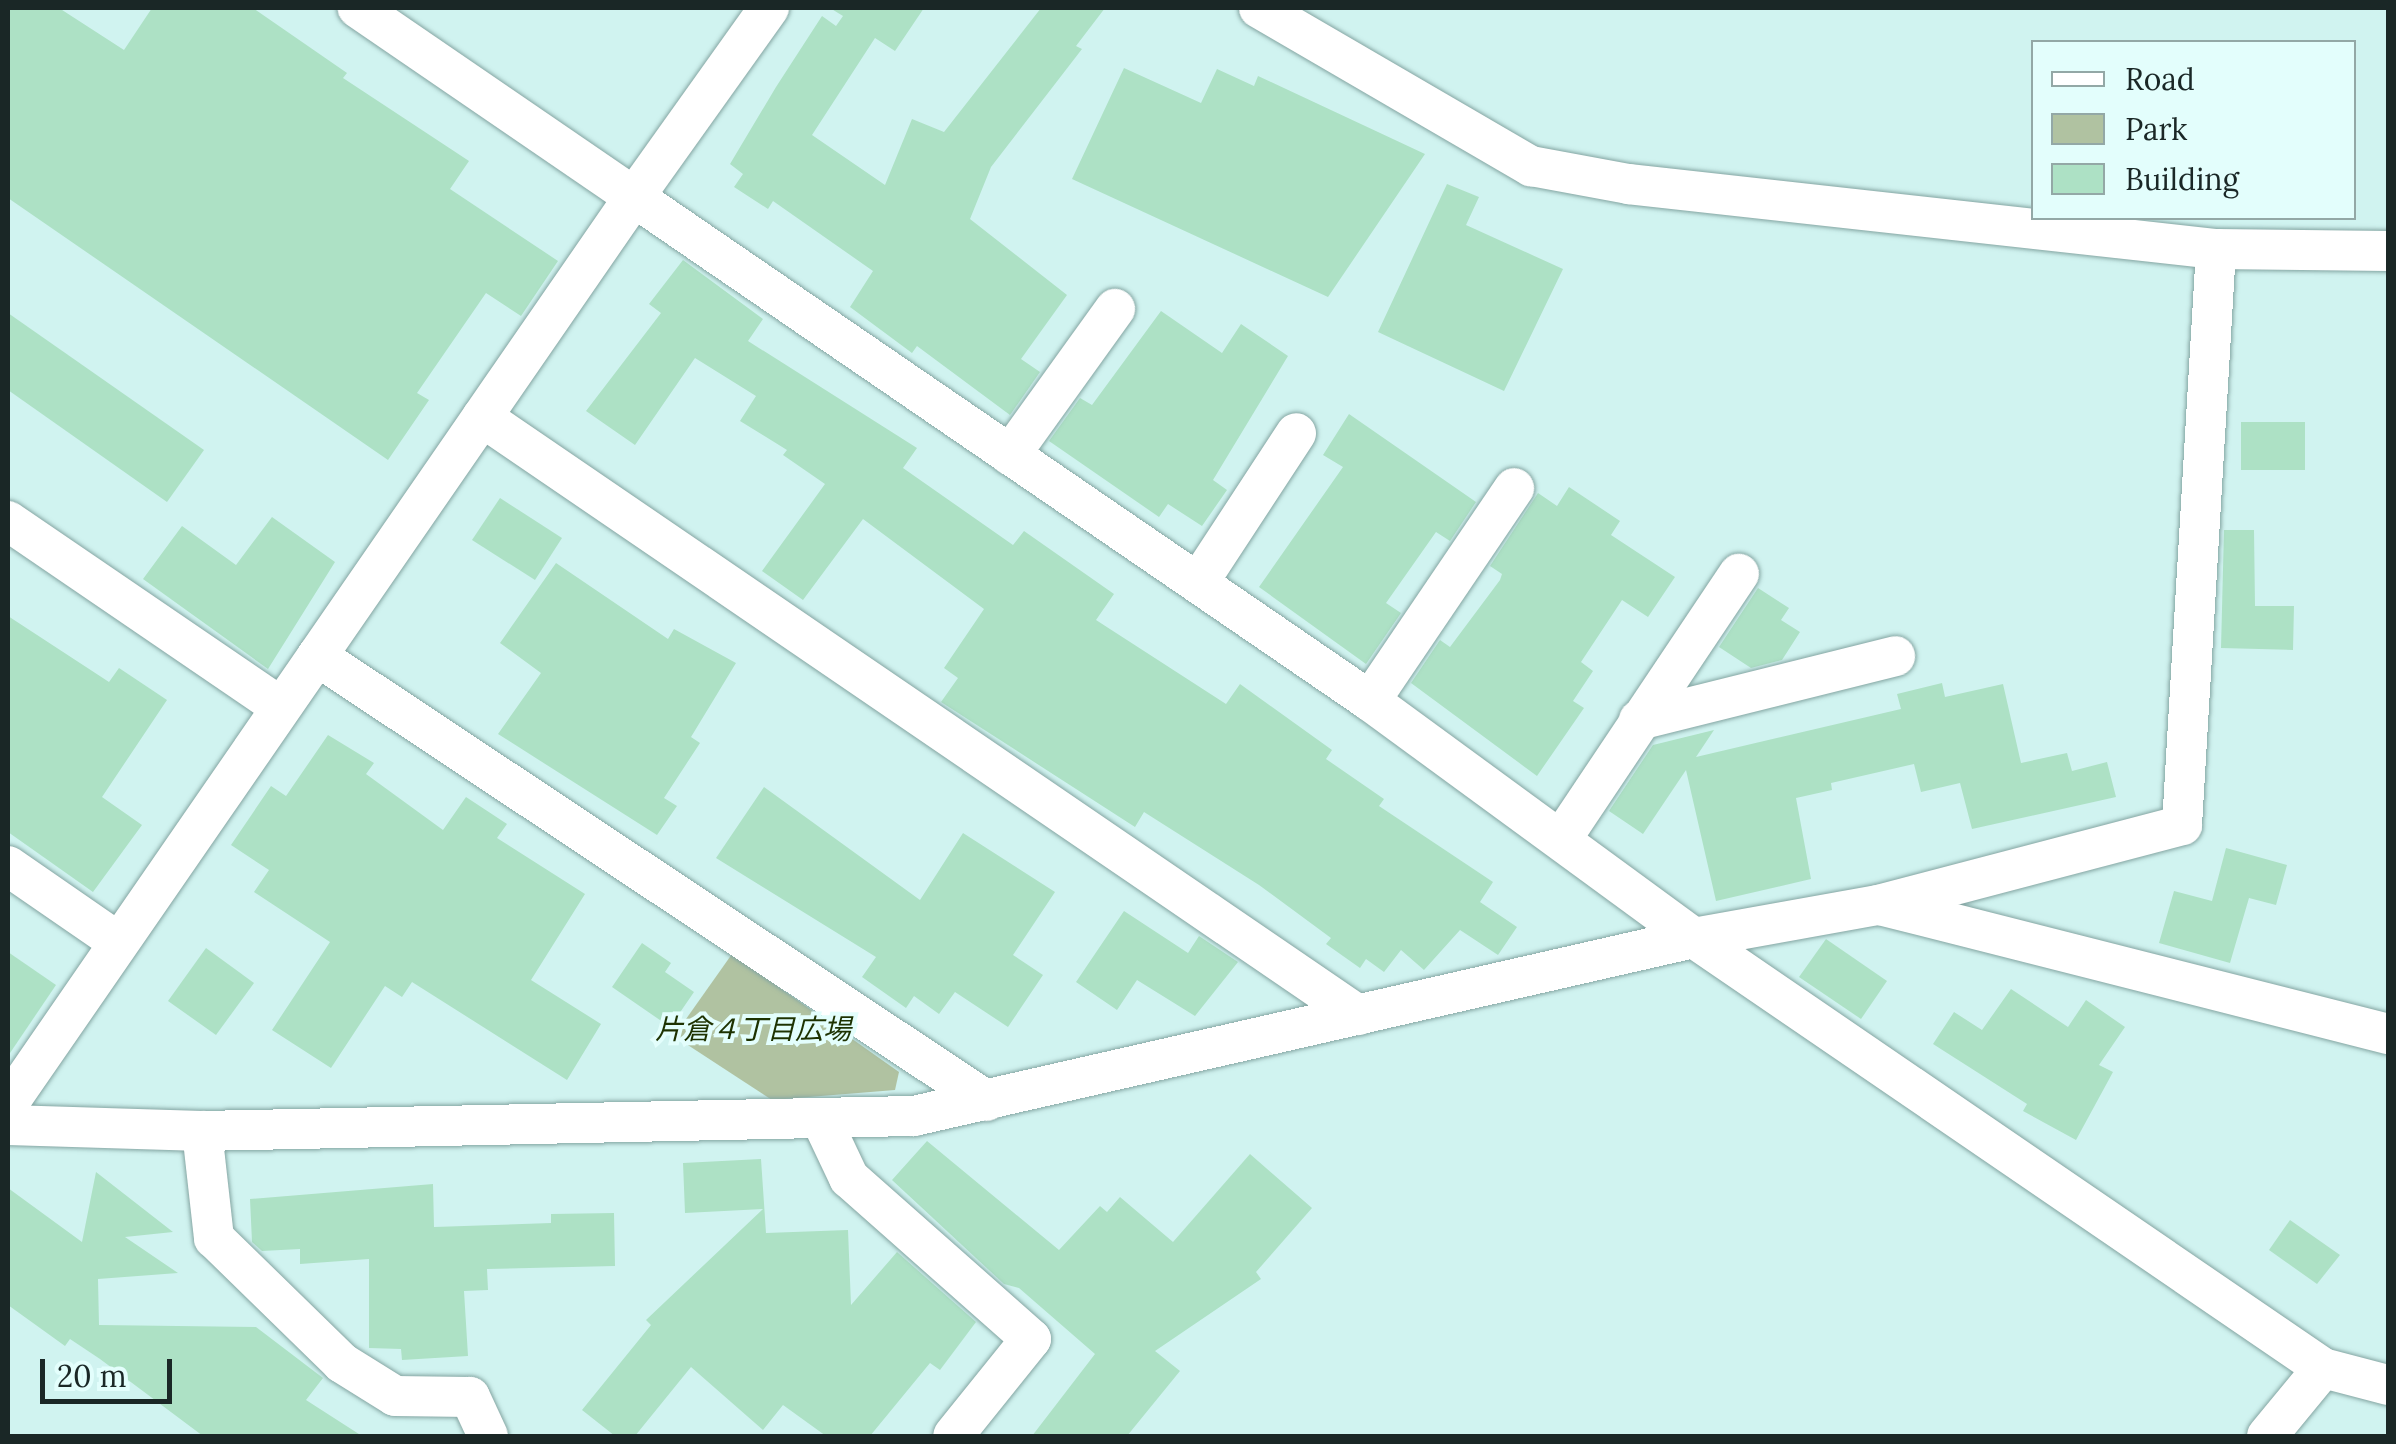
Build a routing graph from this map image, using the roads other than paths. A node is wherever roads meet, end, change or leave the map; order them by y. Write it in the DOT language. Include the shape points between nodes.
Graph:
graph roads {
  1 [pos="358,8"];
  2 [pos="769,8"];
  3 [pos="1259,8"];
  4 [pos="634,198"];
  5 [pos="2216,249"];
  6 [pos="2388,251"];
  7 [pos="1115,309"];
  8 [pos="482,417"];
  9 [pos="1296,433"];
  10 [pos="1010,455"];
  11 [pos="1514,488"];
  12 [pos="8,521"];
  13 [pos="1739,574"];
  14 [pos="1198,583"];
  15 [pos="317,656"];
  16 [pos="1895,656"];
  17 [pos="1370,701"];
  18 [pos="281,708"];
  19 [pos="1640,720"];
  20 [pos="1562,838"];
  21 [pos="8,866"];
  22 [pos="1878,905"];
  23 [pos="1694,938"];
  24 [pos="118,942"];
  25 [pos="1358,1015"];
  26 [pos="2388,1034"];
  27 [pos="987,1101"];
  28 [pos="8,1104"];
  29 [pos="822,1121"];
  30 [pos="8,1125"];
  31 [pos="202,1130"];
  32 [pos="2324,1368"];
  33 [pos="2388,1385"];
  34 [pos="488,1436"];
  35 [pos="953,1436"];
  36 [pos="2268,1436"];
  1 -- 4 [label="street"];
  2 -- 4 [label="street"];
  3 -- 5 [label="street" via="1532,166 1628,184"];
  4 -- 8 [label="street"];
  4 -- 10 [label="street"];
  5 -- 6 [label="street"];
  5 -- 22 [label="street" via="2182,825"];
  7 -- 10 [label="street"];
  8 -- 15 [label="street"];
  8 -- 25 [label="street"];
  9 -- 14 [label="street"];
  10 -- 14 [label="street"];
  11 -- 17 [label="street"];
  12 -- 18 [label="street"];
  13 -- 19 [label="street"];
  14 -- 17 [label="street"];
  15 -- 18 [label="street"];
  15 -- 27 [label="street"];
  16 -- 19 [label="street"];
  17 -- 20 [label="street"];
  18 -- 24 [label="street"];
  19 -- 20 [label="street"];
  20 -- 23 [label="street"];
  21 -- 24 [label="street"];
  22 -- 23 [label="street"];
  22 -- 26 [label="street"];
  23 -- 25 [label="street"];
  23 -- 32 [label="street"];
  24 -- 28 [label="street"];
  25 -- 27 [label="street"];
  27 -- 29 [label="street" via="914,1116"];
  29 -- 31 [label="street"];
  29 -- 35 [label="street" via="849,1178 1031,1339"];
  30 -- 31 [label="street"];
  31 -- 34 [label="street" via="214,1238 342,1363 395,1396 470,1397"];
  32 -- 33 [label="street"];
  32 -- 36 [label="street"];
}
